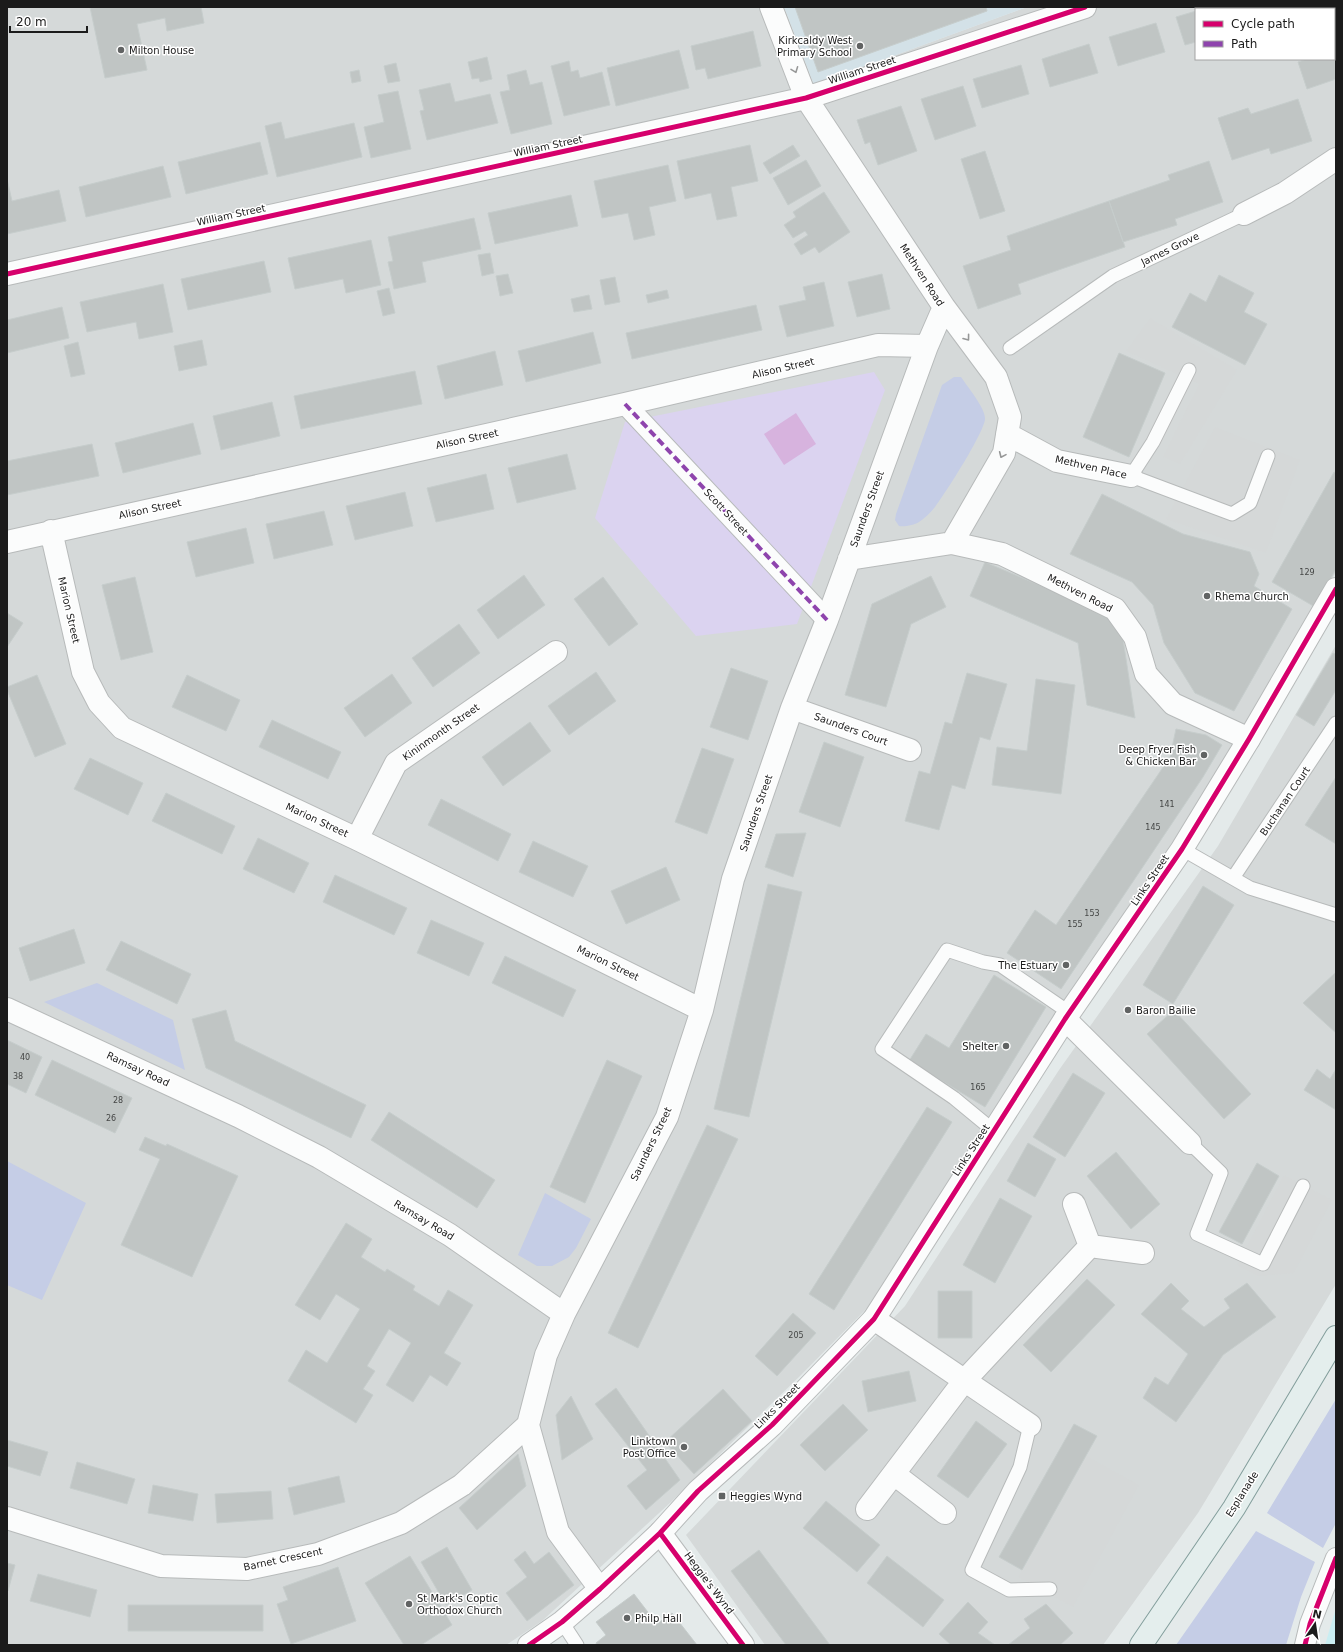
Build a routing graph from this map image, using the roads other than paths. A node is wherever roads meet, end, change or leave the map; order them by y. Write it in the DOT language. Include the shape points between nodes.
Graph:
graph roads {
  1 [pos="771,7"];
  2 [pos="1085,7"];
  3 [pos="806,98"];
  4 [pos="1336,159"];
  5 [pos="1244,214"];
  6 [pos="7,274"];
  7 [pos="944,307"];
  8 [pos="927,346"];
  9 [pos="1010,348"];
  10 [pos="1189,370"];
  11 [pos="624,404"];
  12 [pos="1007,434"];
  13 [pos="1268,456"];
  14 [pos="1131,476"];
  15 [pos="51,531"];
  16 [pos="7,542"];
  17 [pos="952,543"];
  18 [pos="849,559"];
  19 [pos="1336,589"];
  20 [pos="827,620"];
  21 [pos="556,652"];
  22 [pos="792,708"];
  23 [pos="1336,723"];
  24 [pos="1249,739"];
  25 [pos="910,750"];
  26 [pos="357,839"];
  27 [pos="1182,849"];
  28 [pos="1233,878"];
  29 [pos="1336,915"];
  30 [pos="7,1009"];
  31 [pos="702,1010"];
  32 [pos="1068,1016"];
  33 [pos="994,1131"];
  34 [pos="1190,1143"];
  35 [pos="1303,1186"];
  36 [pos="1074,1204"];
  37 [pos="1090,1246"];
  38 [pos="1143,1253"];
  39 [pos="564,1314"];
  40 [pos="874,1319"];
  41 [pos="1336,1337"];
  42 [pos="964,1381"];
  43 [pos="528,1425"];
  44 [pos="1030,1425"];
  45 [pos="894,1474"];
  46 [pos="866,1509"];
  47 [pos="945,1513"];
  48 [pos="7,1518"];
  49 [pos="660,1533"];
  50 [pos="1336,1558"];
  51 [pos="600,1589"];
  52 [pos="1050,1589"];
  53 [pos="562,1622"];
  54 [pos="529,1645"];
  55 [pos="577,1645"];
  56 [pos="743,1645"];
  57 [pos="1141,1645"];
  58 [pos="1305,1645"];
  1 -- 3 [label="street, Methven Road, one-way"];
  2 -- 3 [label="street, William Street"];
  3 -- 6 [label="street, William Street"];
  3 -- 7 [label="street, Methven Road"];
  4 -- 5 [label="street, James Grove" via="1285,193"];
  5 -- 9 [label="lane, James Grove" via="1114,276"];
  7 -- 8 [label="street, Saunders Street"];
  7 -- 12 [label="street, Methven Road, one-way" via="996,377 1010,417"];
  8 -- 11 [label="street, Alison Street" via="878,346"];
  8 -- 18 [label="street, Saunders Street"];
  10 -- 14 [label="lane, Methven Place" via="1153,442"];
  11 -- 15 [label="street, Alison Street"];
  11 -- 20 [label="street, Scott Street"];
  12 -- 14 [label="street, Methven Place" via="1057,461"];
  12 -- 17 [label="street, Methven Road, one-way" via="1004,453"];
  13 -- 14 [label="lane" via="1250,503 1232,514"];
  15 -- 16 [label="street, Alison Street"];
  15 -- 26 [label="street, Marion Street" via="83,672 99,703 122,728"];
  17 -- 18 [label="street, Methven Road"];
  17 -- 24 [label="street, Methven Road" via="1002,554 1115,609 1135,638 1146,674 1173,704"];
  18 -- 20 [label="street, Saunders Street"];
  19 -- 24 [label="street, Links Street"];
  20 -- 22 [label="street, Saunders Street"];
  21 -- 26 [label="street, Kininmonth Street" via="396,763"];
  22 -- 25 [label="street, Saunders Court"];
  22 -- 31 [label="street, Saunders Street" via="733,878"];
  23 -- 28 [label="lane, Buchanan Court"];
  24 -- 27 [label="street, Links Street"];
  26 -- 31 [label="street, Marion Street"];
  27 -- 28 [label="lane"];
  27 -- 32 [label="street, Links Street"];
  28 -- 29 [label="lane" via="1250,888"];
  30 -- 39 [label="street, Ramsay Road" via="231,1113 319,1157 450,1235"];
  31 -- 39 [label="street, Saunders Street" via="667,1116"];
  32 -- 33 [label="street, Links Street"];
  32 -- 33 [label="lane" via="1000,965 947,950 882,1049 954,1098"];
  32 -- 34 [label="street"];
  33 -- 40 [label="street, Links Street"];
  34 -- 35 [label="lane" via="1221,1174 1197,1234 1263,1264"];
  36 -- 37 [label="street"];
  37 -- 38 [label="street"];
  37 -- 42 [label="street"];
  39 -- 43 [label="street" via="546,1355"];
  40 -- 42 [label="street"];
  40 -- 49 [label="street, Links Street" via="777,1420 698,1491"];
  41 -- 57 [label="main road, Esplanade" via="1234,1508"];
  42 -- 44 [label="street"];
  42 -- 45 [label="street"];
  43 -- 48 [label="street, Barnet Crescent" via="462,1485 401,1523 318,1554 247,1569 161,1566"];
  43 -- 51 [label="street" via="558,1532"];
  44 -- 52 [label="lane" via="1020,1467 972,1570 1009,1590"];
  45 -- 46 [label="street"];
  45 -- 47 [label="street"];
  49 -- 51 [label="street, Links Street"];
  49 -- 56 [label="street, Heggie's Wynd"];
  50 -- 58 [label="street" via="1310,1624"];
  51 -- 53 [label="street, Links Street"];
  53 -- 54 [label="street, Links Street"];
  53 -- 55 [label="lane"];
}
